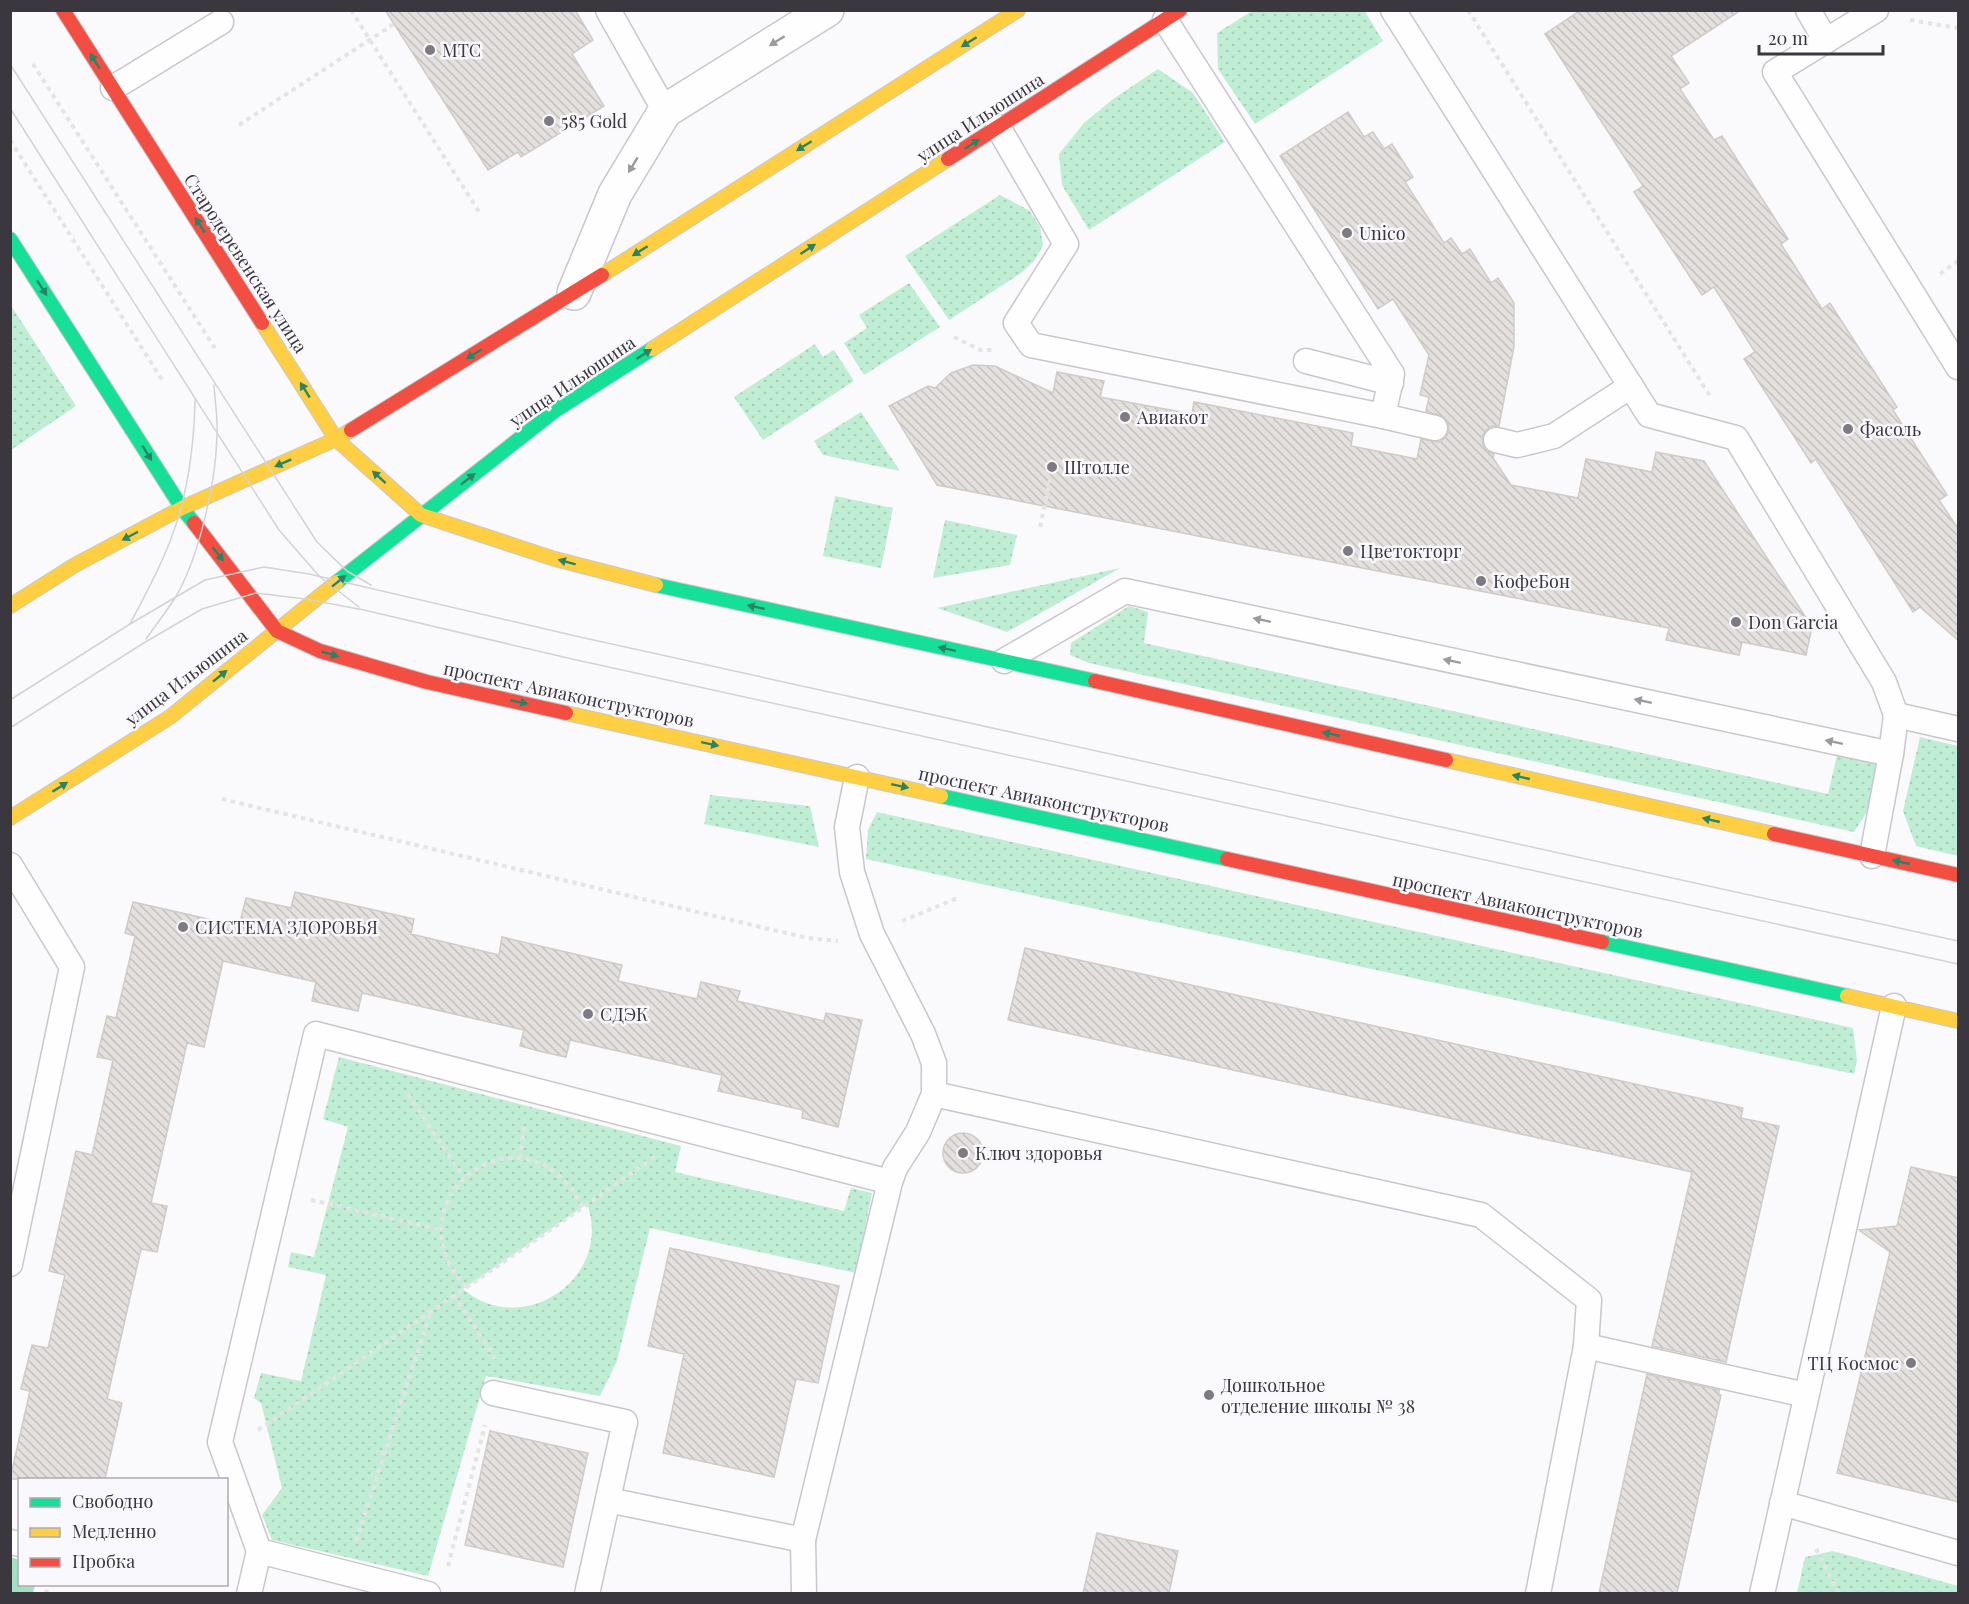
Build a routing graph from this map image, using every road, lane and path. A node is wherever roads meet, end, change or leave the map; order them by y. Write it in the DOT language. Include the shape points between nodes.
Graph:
graph roads {
  1 [pos="63,10"];
  2 [pos="351,10"];
  3 [pos="608,10"];
  4 [pos="826,10"];
  5 [pos="1018,10"];
  6 [pos="1393,10"];
  7 [pos="1468,10"];
  8 [pos="1808,10"];
  9 [pos="1876,10"];
  10 [pos="1172,15"];
  11 [pos="1910,20"];
  12 [pos="221,22"];
  13 [pos="394,24"];
  14 [pos="1959,28"];
  15 [pos="369,39"];
  16 [pos="1826,41"];
  17 [pos="33,64"];
  18 [pos="113,88"];
  19 [pos="665,111"];
  20 [pos="239,125"];
  21 [pos="998,127"];
  22 [pos="10,140"];
  23 [pos="481,215"];
  24 [pos="15,251"];
  25 [pos="574,293"];
  26 [pos="216,350"];
  27 [pos="1306,361"];
  28 [pos="1959,367"];
  29 [pos="164,383"];
  30 [pos="1391,383"];
  31 [pos="1631,386"];
  32 [pos="1383,416"];
  33 [pos="1435,428"];
  34 [pos="1736,438"];
  35 [pos="336,439"];
  36 [pos="1496,440"];
  37 [pos="1050,480"];
  38 [pos="182,508"];
  39 [pos="422,514"];
  40 [pos="1040,527"];
  41 [pos="10,606"];
  42 [pos="277,631"];
  43 [pos="1004,661"];
  44 [pos="1896,715"];
  45 [pos="1959,729"];
  46 [pos="1891,754"];
  47 [pos="857,777"];
  48 [pos="222,799"];
  49 [pos="10,818"];
  50 [pos="1872,856"];
  51 [pos="10,865"];
  52 [pos="1959,875"];
  53 [pos="960,897"];
  54 [pos="872,934"];
  55 [pos="1893,1006"];
  56 [pos="1959,1020"];
  57 [pos="406,1091"];
  58 [pos="934,1094"];
  59 [pos="526,1116"];
  60 [pos="663,1150"];
  61 [pos="520,1158"];
  62 [pos="464,1178"];
  63 [pos="890,1182"];
  64 [pos="328,1204"];
  65 [pos="582,1207"];
  66 [pos="442,1230"];
  67 [pos="10,1264"];
  68 [pos="466,1287"];
  69 [pos="454,1295"];
  70 [pos="431,1310"];
  71 [pos="1586,1346"];
  72 [pos="498,1362"];
  73 [pos="493,1393"];
  74 [pos="1806,1395"];
  75 [pos="266,1424"];
  76 [pos="608,1500"];
  77 [pos="1782,1503"];
  78 [pos="803,1540"];
  79 [pos="354,1546"];
  80 [pos="259,1551"];
  81 [pos="1959,1553"];
  82 [pos="1820,1554"];
  83 [pos="446,1571"];
  84 [pos="249,1593"];
  85 [pos="428,1593"];
  86 [pos="587,1593"];
  87 [pos="804,1593"];
  88 [pos="1538,1593"];
  89 [pos="1761,1593"];
  90 [pos="1839,1593"];
  18 -- 1 [label="street, Стародеревенская улица, one-way"];
  2 -- 15 [label="path"];
  3 -- 19 [label="lane"];
  4 -- 19 [label="street, one-way"];
  5 -- 25 [label="street, one-way"];
  6 -- 31 [label="lane"];
  7 -- 34 [label="path"];
  8 -- 16 [label="lane"];
  9 -- 16 [label="lane"];
  10 -- 21 [label="street, улица Ильюшина"];
  10 -- 30 [label="lane" via="1392,374"];
  11 -- 14 [label="path"];
  12 -- 18 [label="lane"];
  13 -- 15 [label="path"];
  15 -- 20 [label="path"];
  15 -- 23 [label="path"];
  16 -- 28 [label="lane" via="1775,72"];
  17 -- 26 [label="path"];
  35 -- 18 [label="street, Стародеревенская улица, one-way"];
  19 -- 25 [label="street, one-way" via="615,194"];
  21 -- 32 [label="lane" via="1066,244 1016,323 1031,345"];
  39 -- 21 [label="street, улица Ильюшина, one-way" via="556,410"];
  22 -- 29 [label="path"];
  24 -- 38 [label="street, one-way"];
  25 -- 35 [label="street, one-way"];
  27 -- 30 [label="lane"];
  30 -- 32 [label="lane"];
  31 -- 34 [label="lane" via="1649,415"];
  31 -- 36 [label="lane" via="1554,436 1517,445"];
  32 -- 33 [label="lane"];
  34 -- 44 [label="lane" via="1884,682"];
  35 -- 38 [label="street, one-way"];
  39 -- 35 [label="street, Стародеревенская улица, one-way"];
  37 -- 40 [label="path"];
  38 -- 41 [label="street, one-way" via="75,565"];
  38 -- 42 [label="street, проспект Авиаконструкторов, one-way"];
  42 -- 39 [label="street, улица Ильюшина, one-way"];
  43 -- 39 [label="street, one-way" via="662,587 555,559"];
  42 -- 47 [label="street, проспект Авиаконструкторов, one-way" via="321,651 427,681"];
  49 -- 42 [label="street, улица Ильюшина, one-way" via="170,717"];
  46 -- 43 [label="lane, one-way" via="1125,591"];
  50 -- 43 [label="street, one-way"];
  44 -- 45 [label="lane"];
  44 -- 46 [label="lane"];
  46 -- 50 [label="lane"];
  47 -- 54 [label="lane" via="847,827 852,872"];
  47 -- 55 [label="street, проспект Авиаконструкторов, one-way"];
  48 -- 54 [label="path" via="807,938 841,941"];
  52 -- 50 [label="street, one-way"];
  51 -- 67 [label="lane" via="72,967"];
  53 -- 54 [label="path"];
  54 -- 58 [label="lane" via="923,1034 934,1063"];
  55 -- 56 [label="street, проспект Авиаконструкторов"];
  55 -- 74 [label="lane"];
  57 -- 62 [label="path"];
  58 -- 63 [label="lane"];
  58 -- 71 [label="lane" via="1481,1215 1589,1300"];
  59 -- 61 [label="path"];
  60 -- 65 [label="path"];
  61 -- 62 [label="path" via="483,1164"];
  61 -- 65 [label="path" via="556,1172"];
  62 -- 66 [label="path" via="444,1207"];
  63 -- 78 [label="lane"];
  63 -- 80 [label="lane" via="316,1034 220,1442"];
  64 -- 66 [label="path"];
  65 -- 68 [label="path"];
  66 -- 68 [label="path" via="449,1262"];
  68 -- 69 [label="path"];
  69 -- 70 [label="path"];
  69 -- 72 [label="path"];
  70 -- 75 [label="path"];
  70 -- 79 [label="path"];
  71 -- 74 [label="lane"];
  71 -- 88 [label="lane"];
  73 -- 76 [label="lane" via="625,1422"];
  73 -- 83 [label="path"];
  74 -- 77 [label="lane"];
  76 -- 78 [label="lane"];
  76 -- 86 [label="lane"];
  77 -- 81 [label="lane"];
  77 -- 89 [label="lane"];
  78 -- 87 [label="lane"];
  80 -- 84 [label="lane"];
  80 -- 85 [label="lane"];
  82 -- 90 [label="path"];
}
